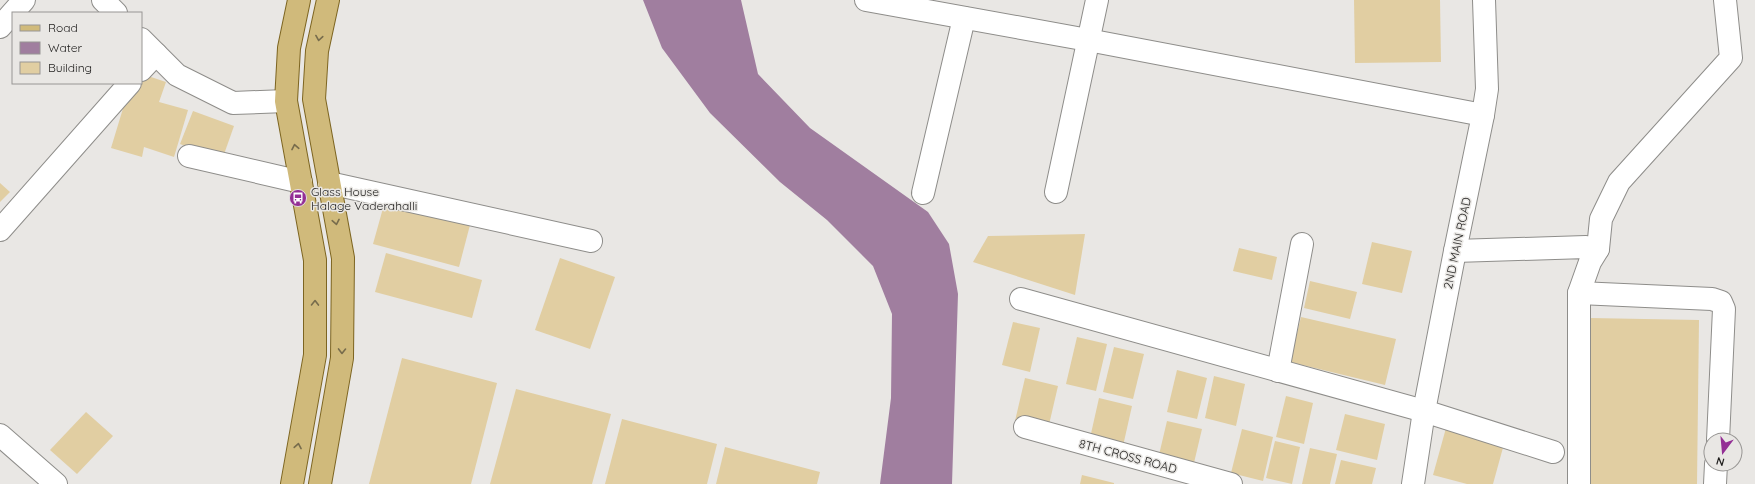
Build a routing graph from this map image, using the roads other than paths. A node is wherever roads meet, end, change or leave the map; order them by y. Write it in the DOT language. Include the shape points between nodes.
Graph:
graph roads {
  1 [pos="24,0"];
  2 [pos="103,0"];
  3 [pos="299,0"];
  4 [pos="328,0"];
  5 [pos="866,0"];
  6 [pos="1097,0"];
  7 [pos="1484,0"];
  8 [pos="1725,0"];
  9 [pos="13,12"];
  10 [pos="115,12"];
  11 [pos="12,14"];
  12 [pos="964,18"];
  13 [pos="0,27"];
  14 [pos="1088,40"];
  15 [pos="148,46"];
  16 [pos="142,67"];
  17 [pos="129,84"];
  18 [pos="286,101"];
  19 [pos="1484,115"];
  20 [pos="189,156"];
  21 [pos="301,182"];
  22 [pos="329,183"];
  23 [pos="1056,192"];
  24 [pos="923,193"];
  25 [pos="0,230"];
  26 [pos="591,241"];
  27 [pos="1302,244"];
  28 [pos="1598,249"];
  29 [pos="1455,251"];
  30 [pos="1579,293"];
  31 [pos="1021,299"];
  32 [pos="1278,371"];
  33 [pos="1424,411"];
  34 [pos="1024,427"];
  35 [pos="1718,432"];
  36 [pos="0,435"];
  37 [pos="1553,452"];
  38 [pos="1716,472"];
  39 [pos="56,484"];
  40 [pos="292,484"];
  41 [pos="320,484"];
  42 [pos="1231,484"];
  43 [pos="1413,484"];
  44 [pos="1579,484"];
  45 [pos="1715,484"];
  1 -- 9 [label="street"];
  2 -- 10 [label="street"];
  3 -- 18 [label="main road" via="289,48"];
  4 -- 22 [label="main road, one-way" via="317,52 314,99"];
  5 -- 12 [label="street"];
  6 -- 14 [label="street"];
  7 -- 19 [label="street, 2ND MAIN ROAD" via="1487,89"];
  8 -- 28 [label="street" via="1731,58 1619,182 1601,219"];
  11 -- 13 [label="street"];
  12 -- 14 [label="street"];
  12 -- 24 [label="street"];
  14 -- 19 [label="street"];
  14 -- 23 [label="street"];
  15 -- 16 [label="street"];
  15 -- 18 [label="street" via="177,75 233,103"];
  17 -- 25 [label="street"];
  21 -- 18 [label="main road, one-way"];
  19 -- 29 [label="street, 2ND MAIN ROAD"];
  20 -- 21 [label="street"];
  40 -- 21 [label="main road, one-way" via="314,355 315,260"];
  22 -- 26 [label="street"];
  22 -- 41 [label="main road, one-way" via="343,258 342,358"];
  27 -- 32 [label="street"];
  28 -- 29 [label="street" via="1586,247"];
  28 -- 30 [label="street" via="1590,262"];
  29 -- 33 [label="street, 2ND MAIN ROAD"];
  30 -- 35 [label="street" via="1712,299 1721,302 1724,309"];
  30 -- 44 [label="street"];
  31 -- 32 [label="street"];
  32 -- 33 [label="street"];
  33 -- 37 [label="street"];
  33 -- 43 [label="street, 2ND MAIN ROAD"];
  34 -- 42 [label="street, 8TH CROSS ROAD"];
  36 -- 39 [label="street"];
  38 -- 45 [label="street"];
}
